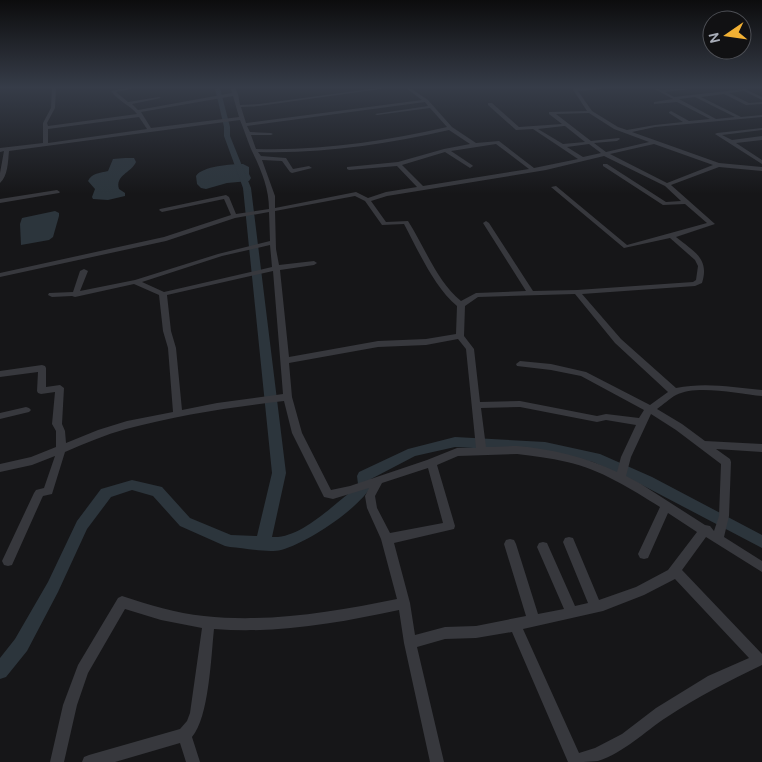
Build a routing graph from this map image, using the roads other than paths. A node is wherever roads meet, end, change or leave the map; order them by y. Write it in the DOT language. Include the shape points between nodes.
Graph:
graph roads {
  1 [pos="46,124"];
  2 [pos="73,124"];
  3 [pos="146,124"];
  4 [pos="193,124"];
  5 [pos="242,124"];
  6 [pos="446,124"];
  7 [pos="513,124"];
  8 [pos="606,124"];
  9 [pos="682,124"];
  10 [pos="564,125"];
  11 [pos="45,128"];
  12 [pos="450,128"];
  13 [pos="534,128"];
  14 [pos="762,129"];
  15 [pos="150,130"];
  16 [pos="627,132"];
  17 [pos="248,133"];
  18 [pos="271,134"];
  19 [pos="762,138"];
  20 [pos="617,139"];
  21 [pos="588,142"];
  22 [pos="654,142"];
  23 [pos="731,142"];
  24 [pos="46,144"];
  25 [pos="475,145"];
  26 [pos="563,146"];
  27 [pos="3,150"];
  28 [pos="254,150"];
  29 [pos="446,150"];
  30 [pos="605,154"];
  31 [pos="259,158"];
  32 [pos="582,159"];
  33 [pos="762,162"];
  34 [pos="398,164"];
  35 [pos="605,165"];
  36 [pos="718,165"];
  37 [pos="470,166"];
  38 [pos="309,168"];
  39 [pos="349,168"];
  40 [pos="762,169"];
  41 [pos="533,170"];
  42 [pos="0,179"];
  43 [pos="667,185"];
  44 [pos="554,187"];
  45 [pos="421,188"];
  46 [pos="57,192"];
  47 [pos="367,200"];
  48 [pos="0,201"];
  49 [pos="685,202"];
  50 [pos="162,210"];
  51 [pos="274,210"];
  52 [pos="238,216"];
  53 [pos="486,223"];
  54 [pos="671,236"];
  55 [pos="273,242"];
  56 [pos="314,263"];
  57 [pos="273,269"];
  58 [pos="84,270"];
  59 [pos="0,275"];
  60 [pos="137,282"];
  61 [pos="577,292"];
  62 [pos="531,293"];
  63 [pos="163,294"];
  64 [pos="52,295"];
  65 [pos="76,295"];
  66 [pos="461,305"];
  67 [pos="460,336"];
  68 [pos="284,361"];
  69 [pos="520,364"];
  70 [pos="0,374"];
  71 [pos="674,392"];
  72 [pos="762,393"];
  73 [pos="288,397"];
  74 [pos="476,405"];
  75 [pos="650,409"];
  76 [pos="26,410"];
  77 [pos="178,414"];
  78 [pos="0,416"];
  79 [pos="640,422"];
  80 [pos="702,445"];
  81 [pos="62,448"];
  82 [pos="762,448"];
  83 [pos="481,450"];
  84 [pos="626,457"];
  85 [pos="431,463"];
  86 [pos="0,468"];
  87 [pos="620,478"];
  88 [pos="379,480"];
  89 [pos="666,505"];
  90 [pos="706,529"];
  91 [pos="718,538"];
  92 [pos="386,539"];
  93 [pos="569,542"];
  94 [pos="510,544"];
  95 [pos="543,547"];
  96 [pos="644,554"];
  97 [pos="8,561"];
  98 [pos="762,566"];
  99 [pos="675,571"];
  100 [pos="404,603"];
  101 [pos="596,607"];
  102 [pos="572,613"];
  103 [pos="534,621"];
  104 [pos="209,622"];
  105 [pos="515,625"];
  106 [pos="410,643"];
  107 [pos="184,735"];
  108 [pos="57,762"];
  109 [pos="90,762"];
  110 [pos="193,762"];
  111 [pos="438,762"];
  112 [pos="574,762"];
  1 -- 11 [label="street"];
  2 -- 11 [label="street"];
  3 -- 15 [label="street"];
  4 -- 15 [label="street"];
  5 -- 17 [label="street"];
  6 -- 12 [label="street"];
  7 -- 13 [label="street" via="518,128"];
  8 -- 16 [label="street"];
  9 -- 16 [label="street"];
  10 -- 13 [label="street"];
  10 -- 21 [label="street"];
  11 -- 24 [label="street"];
  12 -- 25 [label="street"];
  12 -- 28 [label="street" via="379,142 276,152"];
  13 -- 26 [label="street"];
  14 -- 23 [label="street" via="717,134"];
  15 -- 24 [label="street"];
  16 -- 22 [label="street"];
  17 -- 18 [label="street"];
  17 -- 28 [label="street"];
  19 -- 23 [label="street"];
  20 -- 21 [label="street"];
  21 -- 26 [label="street"];
  21 -- 30 [label="street"];
  22 -- 30 [label="street"];
  22 -- 36 [label="street"];
  23 -- 33 [label="street"];
  24 -- 27 [label="street"];
  25 -- 29 [label="street"];
  25 -- 41 [label="street" via="496,142"];
  26 -- 32 [label="street"];
  27 -- 42 [label="street"];
  28 -- 31 [label="street"];
  29 -- 34 [label="street"];
  29 -- 37 [label="street"];
  30 -- 32 [label="street"];
  30 -- 43 [label="street"];
  31 -- 38 [label="street" via="284,159 292,171"];
  31 -- 51 [label="street"];
  32 -- 41 [label="street"];
  34 -- 39 [label="street"];
  34 -- 45 [label="street"];
  35 -- 49 [label="street" via="666,204"];
  36 -- 40 [label="street"];
  36 -- 43 [label="street"];
  41 -- 45 [label="street"];
  43 -- 49 [label="street"];
  44 -- 54 [label="street" via="626,246"];
  45 -- 47 [label="street"];
  46 -- 48 [label="street"];
  47 -- 51 [label="street" via="356,194"];
  47 -- 66 [label="street" via="384,224 406,222 444,286"];
  49 -- 54 [label="street" via="712,224"];
  50 -- 52 [label="street" via="226,197"];
  51 -- 52 [label="street"];
  51 -- 55 [label="street"];
  52 -- 59 [label="street" via="166,239"];
  53 -- 62 [label="street"];
  54 -- 61 [label="street" via="698,259 701,266 699,281 683,286"];
  55 -- 57 [label="street"];
  55 -- 60 [label="street"];
  56 -- 57 [label="street"];
  57 -- 63 [label="street"];
  57 -- 68 [label="street"];
  58 -- 65 [label="street"];
  60 -- 63 [label="street"];
  60 -- 65 [label="street"];
  61 -- 62 [label="street"];
  61 -- 71 [label="street" via="618,342"];
  62 -- 66 [label="street" via="476,296"];
  63 -- 77 [label="street"];
  64 -- 65 [label="street"];
  66 -- 67 [label="street"];
  67 -- 68 [label="street" via="426,342 378,344"];
  67 -- 74 [label="street" via="470,349"];
  68 -- 73 [label="street"];
  69 -- 75 [label="street" via="574,371"];
  70 -- 81 [label="street" via="42,368 41,391 60,388 57,424"];
  71 -- 72 [label="street" via="706,387"];
  71 -- 75 [label="street"];
  73 -- 77 [label="street"];
  73 -- 88 [label="street" via="297,433 325,490 333,495"];
  74 -- 79 [label="street" via="520,404 597,419 606,417"];
  74 -- 83 [label="street"];
  75 -- 79 [label="street"];
  75 -- 80 [label="street"];
  76 -- 78 [label="street"];
  77 -- 81 [label="street" via="127,425"];
  79 -- 84 [label="street"];
  80 -- 82 [label="street"];
  80 -- 91 [label="street" via="726,462 724,516"];
  81 -- 86 [label="street" via="32,461"];
  81 -- 97 [label="street" via="48,491 39,494"];
  83 -- 85 [label="street" via="457,452"];
  83 -- 87 [label="street" via="517,450 568,458"];
  84 -- 87 [label="street"];
  85 -- 88 [label="street"];
  85 -- 92 [label="street" via="450,526"];
  87 -- 89 [label="street"];
  88 -- 92 [label="street" via="370,496"];
  89 -- 90 [label="street"];
  89 -- 96 [label="street"];
  90 -- 91 [label="street"];
  90 -- 99 [label="street"];
  91 -- 98 [label="street"];
  92 -- 100 [label="street"];
  93 -- 101 [label="street"];
  94 -- 103 [label="street"];
  95 -- 102 [label="street"];
  99 -- 101 [label="street" via="640,591"];
  99 -- 112 [label="street" via="759,660 713,681 598,754"];
  100 -- 104 [label="street" via="352,614 292,621"];
  100 -- 106 [label="street"];
  101 -- 102 [label="street"];
  102 -- 103 [label="street"];
  103 -- 105 [label="street"];
  104 -- 107 [label="street" via="197,712 192,726"];
  104 -- 108 [label="street" via="164,616 122,602 82,670"];
  105 -- 106 [label="street" via="476,632 445,633"];
  105 -- 112 [label="street"];
  106 -- 111 [label="street"];
  107 -- 109 [label="street"];
  107 -- 110 [label="street"];
}
